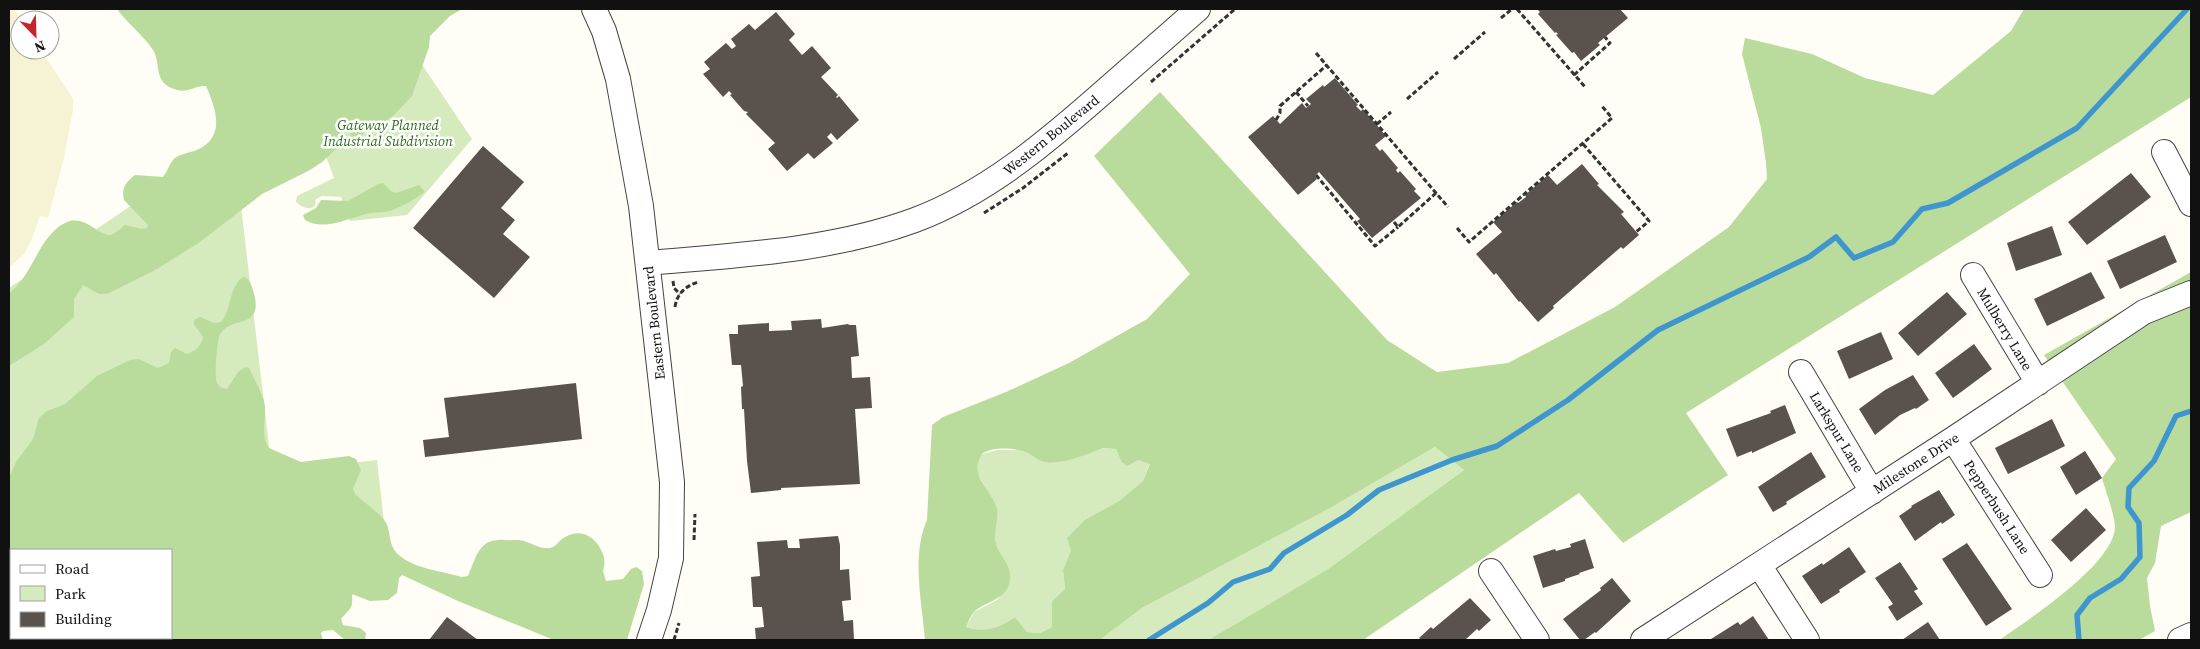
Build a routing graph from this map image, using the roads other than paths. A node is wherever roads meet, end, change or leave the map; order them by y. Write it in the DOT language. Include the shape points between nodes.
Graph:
graph roads {
  1 [pos="594,9"];
  2 [pos="1198,9"];
  3 [pos="2164,152"];
  4 [pos="2191,204"];
  5 [pos="648,263"];
  6 [pos="1973,275"];
  7 [pos="2191,293"];
  8 [pos="1801,372"];
  9 [pos="2038,383"];
  10 [pos="1953,439"];
  11 [pos="1872,492"];
  12 [pos="1758,565"];
  13 [pos="1491,571"];
  14 [pos="2040,575"];
  15 [pos="2191,635"];
  16 [pos="649,640"];
  17 [pos="1537,640"];
  18 [pos="1643,640"];
  19 [pos="1807,640"];
  20 [pos="2180,640"];
  1 -- 5 [label="street, Eastern Boulevard" via="618,79"];
  2 -- 5 [label="street, Western Boulevard" via="1037,149 1006,173 961,199 907,223 836,241"];
  3 -- 4 [label="street"];
  5 -- 16 [label="street, Eastern Boulevard" via="672,482 671,558"];
  6 -- 9 [label="street, Mulberry Lane"];
  7 -- 9 [label="street, Milestone Drive" via="2144,312"];
  8 -- 11 [label="street, Larkspur Lane"];
  9 -- 10 [label="street, Milestone Drive"];
  10 -- 11 [label="street, Milestone Drive"];
  10 -- 14 [label="street, Pepperbush Lane"];
  11 -- 12 [label="street, Milestone Drive"];
  12 -- 18 [label="street, Milestone Drive"];
  12 -- 19 [label="street"];
  13 -- 17 [label="street"];
  15 -- 20 [label="street"];
}
